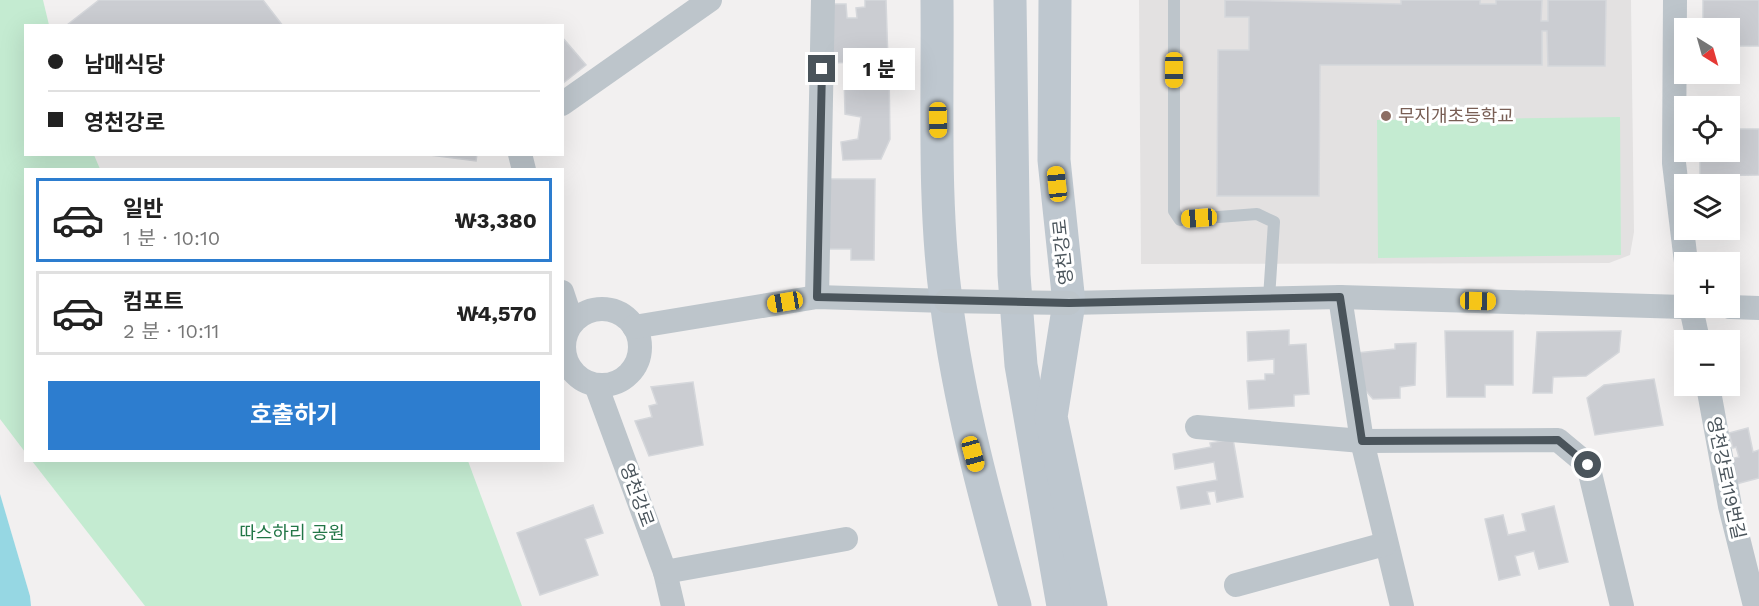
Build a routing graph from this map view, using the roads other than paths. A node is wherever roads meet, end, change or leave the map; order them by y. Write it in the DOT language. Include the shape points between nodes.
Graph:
graph roads {
  1 [pos="710,0"];
  2 [pos="823,0"];
  3 [pos="937,0"];
  4 [pos="1010,0"];
  5 [pos="1055,0"];
  6 [pos="1174,0"];
  7 [pos="1675,0"];
  8 [pos="564,103"];
  9 [pos="1685,252"];
  10 [pos="817,297"];
  11 [pos="1340,297"];
  12 [pos="564,298"];
  13 [pos="1269,298"];
  14 [pos="946,301"];
  15 [pos="1069,303"];
  16 [pos="1674,307"];
  17 [pos="1740,308"];
  18 [pos="1759,308"];
  19 [pos="572,322"];
  20 [pos="634,327"];
  21 [pos="596,384"];
  22 [pos="1710,396"];
  23 [pos="1197,427"];
  24 [pos="1362,441"];
  25 [pos="846,539"];
  26 [pos="1385,544"];
  27 [pos="665,573"];
  28 [pos="1236,585"];
  29 [pos="673,606"];
  30 [pos="1015,606"];
  31 [pos="1063,606"];
  32 [pos="1091,606"];
  33 [pos="1402,606"];
  34 [pos="1622,606"];
  35 [pos="1755,606"];
  1 -- 8 [label="street"];
  2 -- 10 [label="street"];
  3 -- 14 [label="street" via="940,240"];
  4 -- 31 [label="street" via="1014,275 1022,365"];
  5 -- 15 [label="street, 영천강로" via="1054,160"];
  6 -- 13 [label="lane" via="1174,211 1180,220 1257,214 1274,222"];
  7 -- 9 [label="street" via="1674,163"];
  10 -- 14 [label="street"];
  10 -- 20 [label="street"];
  11 -- 13 [label="street"];
  11 -- 16 [label="street"];
  11 -- 24 [label="street"];
  12 -- 19 [label="street"];
  13 -- 15 [label="street"];
  14 -- 15 [label="street, bridge"];
  14 -- 30 [label="street" via="968,432"];
  15 -- 32 [label="street, 영천강로" via="1051,417"];
  17 -- 18 [label="street"];
  19 -- 20 [label="street" via="581,314 604,309 616,312"];
  19 -- 21 [label="street" via="564,343 568,365 575,375"];
  20 -- 21 [label="street" via="640,350 633,367 620,380"];
  21 -- 27 [label="street, 영천강로"];
  22 -- 35 [label="street, 영천강로119번길" via="1730,506"];
  23 -- 24 [label="street"];
  24 -- 26 [label="street"];
  24 -- 34 [label="street" via="1558,440 1588,465"];
  25 -- 27 [label="street"];
  26 -- 28 [label="street"];
  26 -- 33 [label="street"];
  27 -- 29 [label="street, 영천강로"];
}
